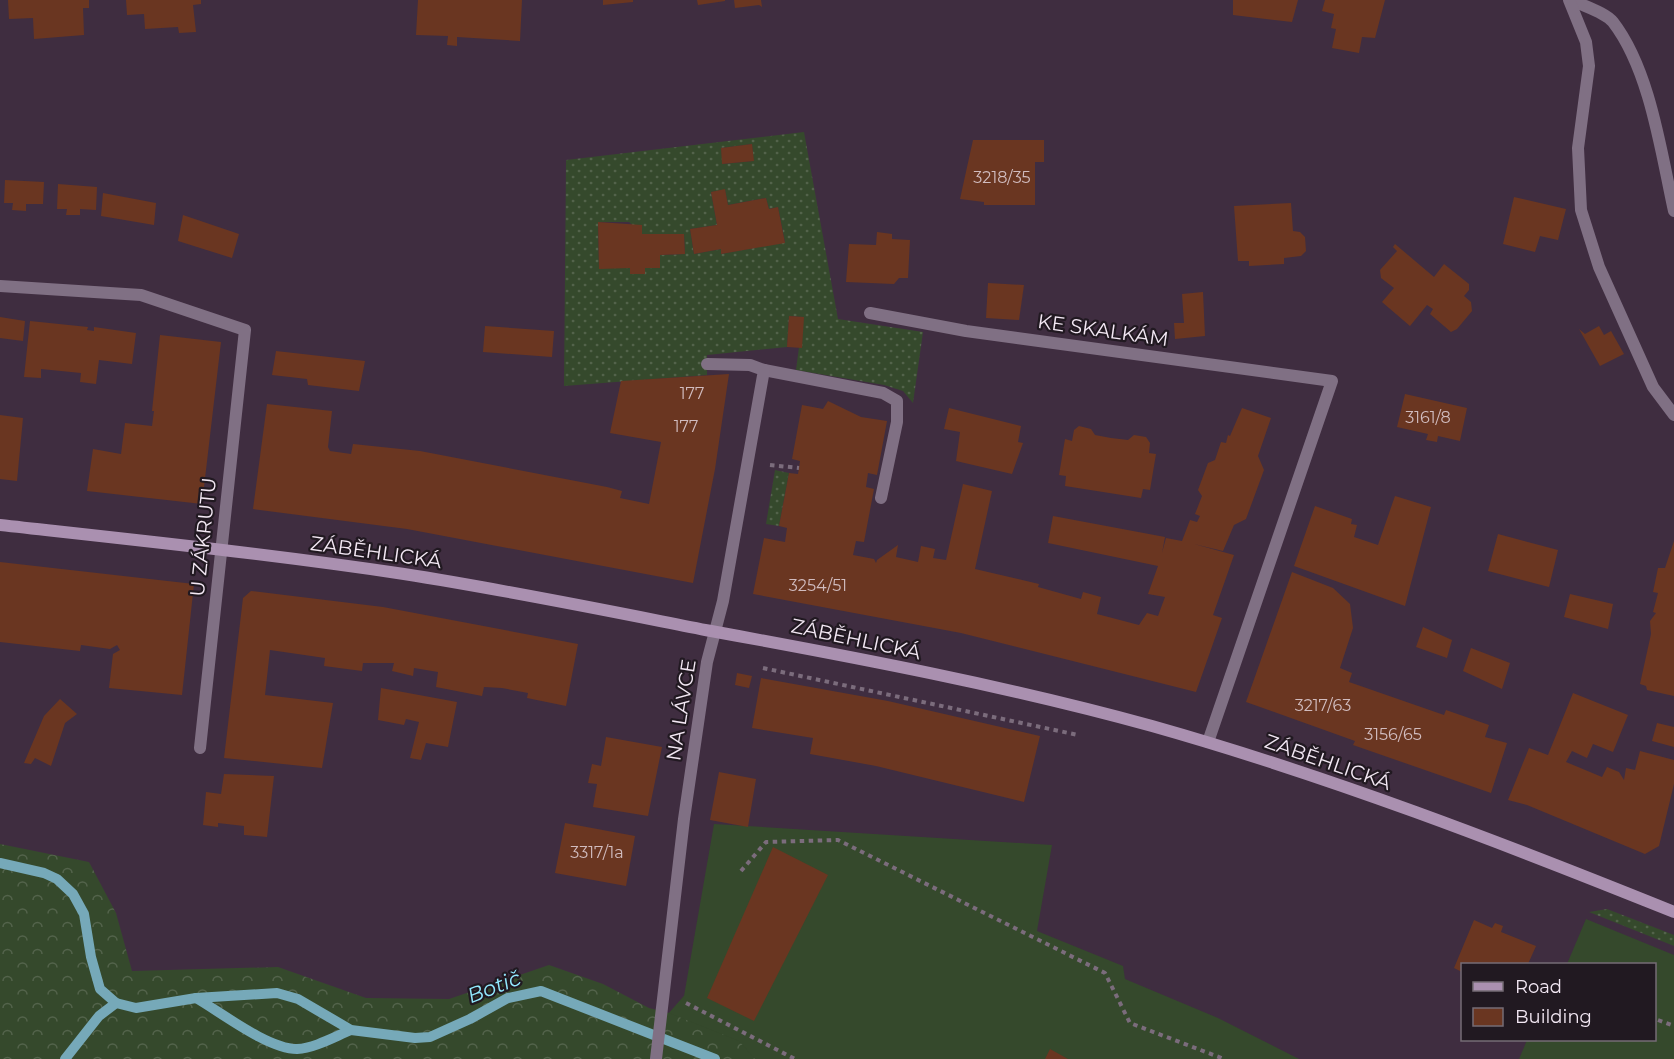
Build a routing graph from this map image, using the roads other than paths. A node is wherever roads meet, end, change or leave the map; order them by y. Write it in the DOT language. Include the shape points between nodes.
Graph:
graph roads {
  1 [pos="1571,0"];
  2 [pos="1674,211"];
  3 [pos="0,286"];
  4 [pos="870,313"];
  5 [pos="707,364"];
  6 [pos="764,370"];
  7 [pos="1674,415"];
  8 [pos="881,498"];
  9 [pos="0,525"];
  10 [pos="222,550"];
  11 [pos="716,632"];
  12 [pos="1208,742"];
  13 [pos="200,748"];
  14 [pos="1673,909"];
  15 [pos="656,1059"];
  1 -- 2 [label="street" via="1612,20 1633,59 1648,92"];
  1 -- 7 [label="street" via="1586,42 1589,66 1578,148 1581,210 1599,267 1653,387"];
  3 -- 10 [label="street, U ZÁKRUTU" via="141,295 245,330"];
  4 -- 12 [label="street, KE SKALKÁM" via="966,331 1332,381"];
  5 -- 6 [label="street" via="750,365"];
  6 -- 8 [label="street" via="883,393 897,402 897,422"];
  6 -- 11 [label="street, NA LÁVCE"];
  9 -- 10 [label="street, ZÁBĚHLICKÁ"];
  10 -- 11 [label="street, ZÁBĚHLICKÁ" via="475,586"];
  10 -- 13 [label="street, U ZÁKRUTU"];
  11 -- 12 [label="street, ZÁBĚHLICKÁ" via="1031,695"];
  11 -- 15 [label="street, NA LÁVCE" via="707,662"];
  12 -- 14 [label="street, ZÁBĚHLICKÁ" via="1461,829"];
}
